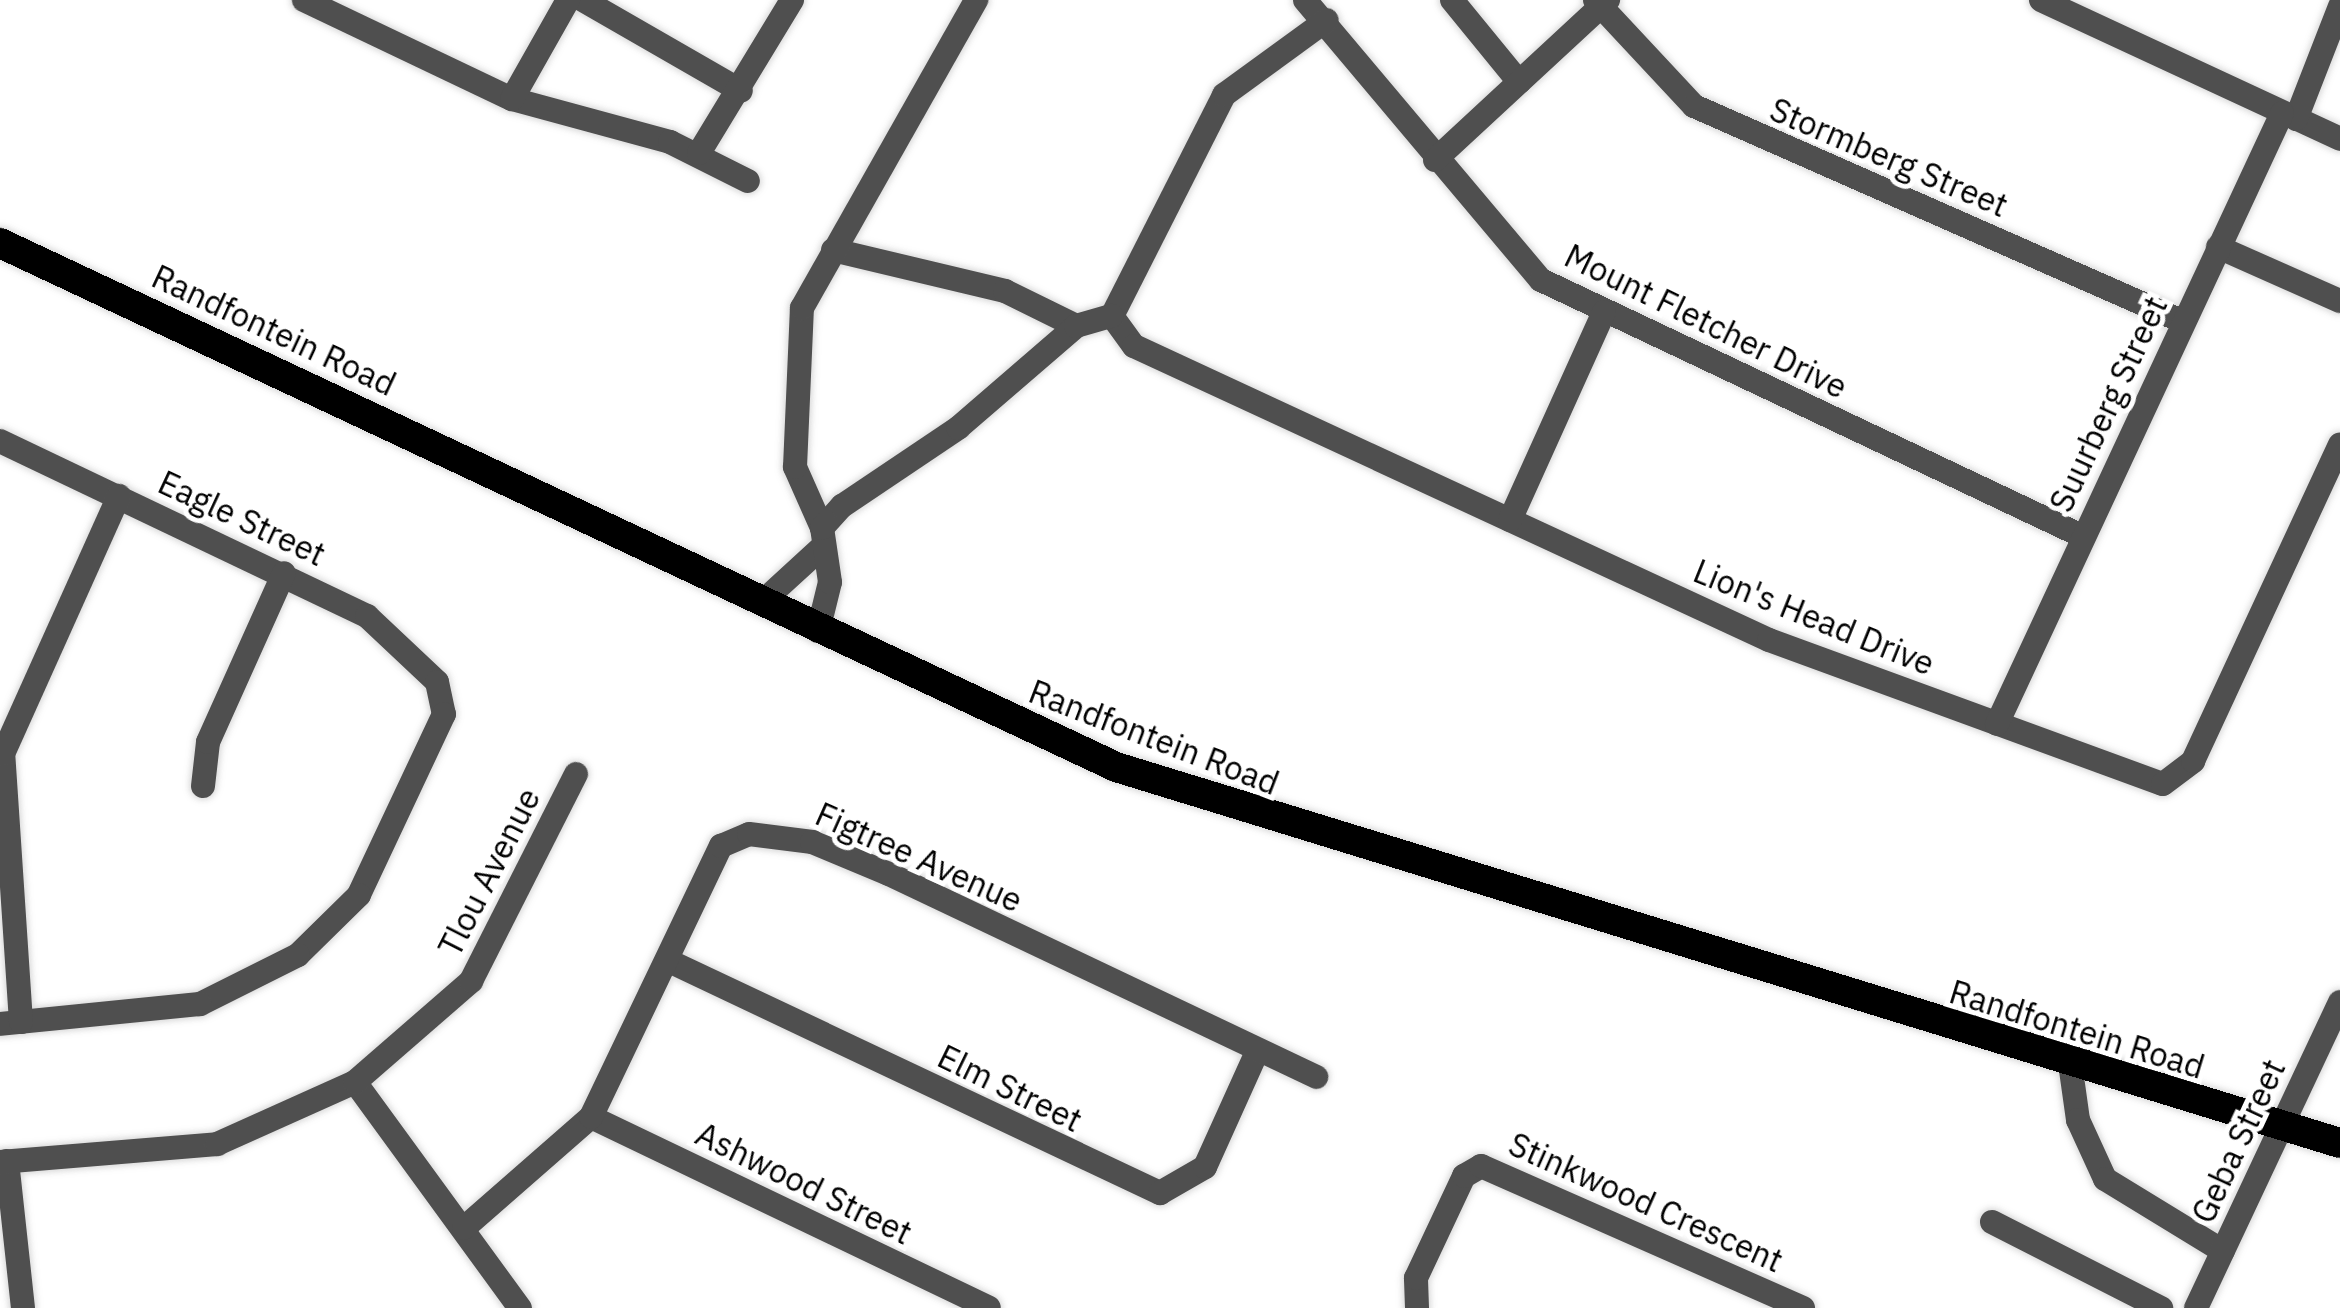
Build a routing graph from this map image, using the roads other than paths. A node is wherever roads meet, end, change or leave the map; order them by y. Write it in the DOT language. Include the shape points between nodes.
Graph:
graph roads {
  1 [pos="304,0"];
  2 [pos="568,0"];
  3 [pos="583,0"];
  4 [pos="792,0"];
  5 [pos="976,0"];
  6 [pos="1305,0"];
  7 [pos="1452,0"];
  8 [pos="2041,0"];
  9 [pos="1601,2"];
  10 [pos="2340,6"];
  11 [pos="1327,20"];
  12 [pos="1519,82"];
  13 [pos="741,91"];
  14 [pos="512,99"];
  15 [pos="2289,116"];
  16 [pos="2340,139"];
  17 [pos="699,153"];
  18 [pos="1435,160"];
  19 [pos="748,181"];
  20 [pos="0,243"];
  21 [pos="2218,247"];
  22 [pos="833,250"];
  23 [pos="2340,301"];
  24 [pos="1604,312"];
  25 [pos="1112,316"];
  26 [pos="2184,322"];
  27 [pos="1076,326"];
  28 [pos="0,441"];
  29 [pos="2340,446"];
  30 [pos="119,496"];
  31 [pos="1510,520"];
  32 [pos="2082,536"];
  33 [pos="821,539"];
  34 [pos="284,573"];
  35 [pos="761,603"];
  36 [pos="818,631"];
  37 [pos="1997,724"];
  38 [pos="576,774"];
  39 [pos="203,786"];
  40 [pos="671,962"];
  41 [pos="2340,1002"];
  42 [pos="11,1023"];
  43 [pos="1257,1052"];
  44 [pos="2070,1063"];
  45 [pos="1316,1077"];
  46 [pos="355,1082"];
  47 [pos="591,1118"];
  48 [pos="2280,1128"];
  49 [pos="2340,1143"];
  50 [pos="3,1161"];
  51 [pos="1992,1222"];
  52 [pos="464,1228"];
  53 [pos="2223,1251"];
  54 [pos="15,1303"];
  55 [pos="2202,1306"];
  56 [pos="520,1308"];
  57 [pos="989,1308"];
  58 [pos="1417,1308"];
  59 [pos="1803,1308"];
  60 [pos="2161,1308"];
  1 -- 14 [label="street"];
  2 -- 14 [label="street"];
  3 -- 13 [label="street"];
  4 -- 13 [label="street"];
  5 -- 22 [label="street"];
  6 -- 11 [label="street, Mount Fletcher Drive"];
  7 -- 12 [label="street"];
  8 -- 15 [label="street"];
  9 -- 12 [label="street"];
  9 -- 26 [label="street, Stormberg Street" via="1694,106"];
  10 -- 15 [label="street, Suurberg Street"];
  11 -- 18 [label="street, Mount Fletcher Drive"];
  11 -- 25 [label="street" via="1224,95"];
  12 -- 18 [label="street"];
  13 -- 17 [label="street"];
  14 -- 17 [label="street"];
  15 -- 16 [label="street"];
  15 -- 21 [label="street, Suurberg Street"];
  17 -- 19 [label="street"];
  18 -- 24 [label="street, Mount Fletcher Drive" via="1525,268"];
  20 -- 35 [label="main road, Randfontein Road"];
  21 -- 23 [label="street"];
  21 -- 26 [label="street, Suurberg Street"];
  22 -- 27 [label="street" via="1005,291"];
  22 -- 33 [label="street" via="802,308 795,446"];
  24 -- 31 [label="street"];
  24 -- 32 [label="street, Mount Fletcher Drive"];
  25 -- 27 [label="street"];
  25 -- 31 [label="street, Lion's Head Drive" via="1134,346"];
  26 -- 32 [label="street, Suurberg Street"];
  27 -- 33 [label="street"];
  28 -- 30 [label="street, Eagle Street"];
  29 -- 37 [label="street, Lion's Head Drive" via="2175,780"];
  30 -- 34 [label="street, Eagle Street"];
  30 -- 42 [label="street" via="3,754"];
  31 -- 37 [label="street, Lion's Head Drive" via="1769,640"];
  32 -- 37 [label="street, Suurberg Street"];
  33 -- 35 [label="street"];
  33 -- 36 [label="street" via="830,582"];
  34 -- 39 [label="street" via="208,742"];
  34 -- 42 [label="street, Eagle Street" via="367,616 437,682 437,735 374,866 298,955 200,1004"];
  35 -- 36 [label="main road, Randfontein Road"];
  36 -- 44 [label="main road, Randfontein Road" via="1238,812"];
  38 -- 46 [label="street, Tlou Avenue" via="471,980"];
  40 -- 43 [label="street, Figtree Avenue" via="721,846 788,836"];
  40 -- 43 [label="street, Elm Street" via="1160,1193 1205,1167"];
  40 -- 47 [label="street, Figtree Avenue"];
  41 -- 48 [label="street, Geba Street"];
  43 -- 45 [label="street, Figtree Avenue"];
  44 -- 48 [label="main road, Randfontein Road"];
  44 -- 53 [label="street" via="2078,1120 2104,1179"];
  46 -- 50 [label="street, Tlou Avenue" via="217,1144"];
  46 -- 52 [label="street"];
  47 -- 52 [label="street, Figtree Avenue"];
  47 -- 57 [label="street, Ashwood Street"];
  48 -- 49 [label="main road, Randfontein Road"];
  48 -- 53 [label="street, Geba Street"];
  50 -- 54 [label="street"];
  51 -- 60 [label="street"];
  52 -- 56 [label="street"];
  53 -- 55 [label="street, Geba Street"];
  58 -- 59 [label="street, Stinkwood Crescent" via="1416,1278 1464,1175 1480,1166"];
}
